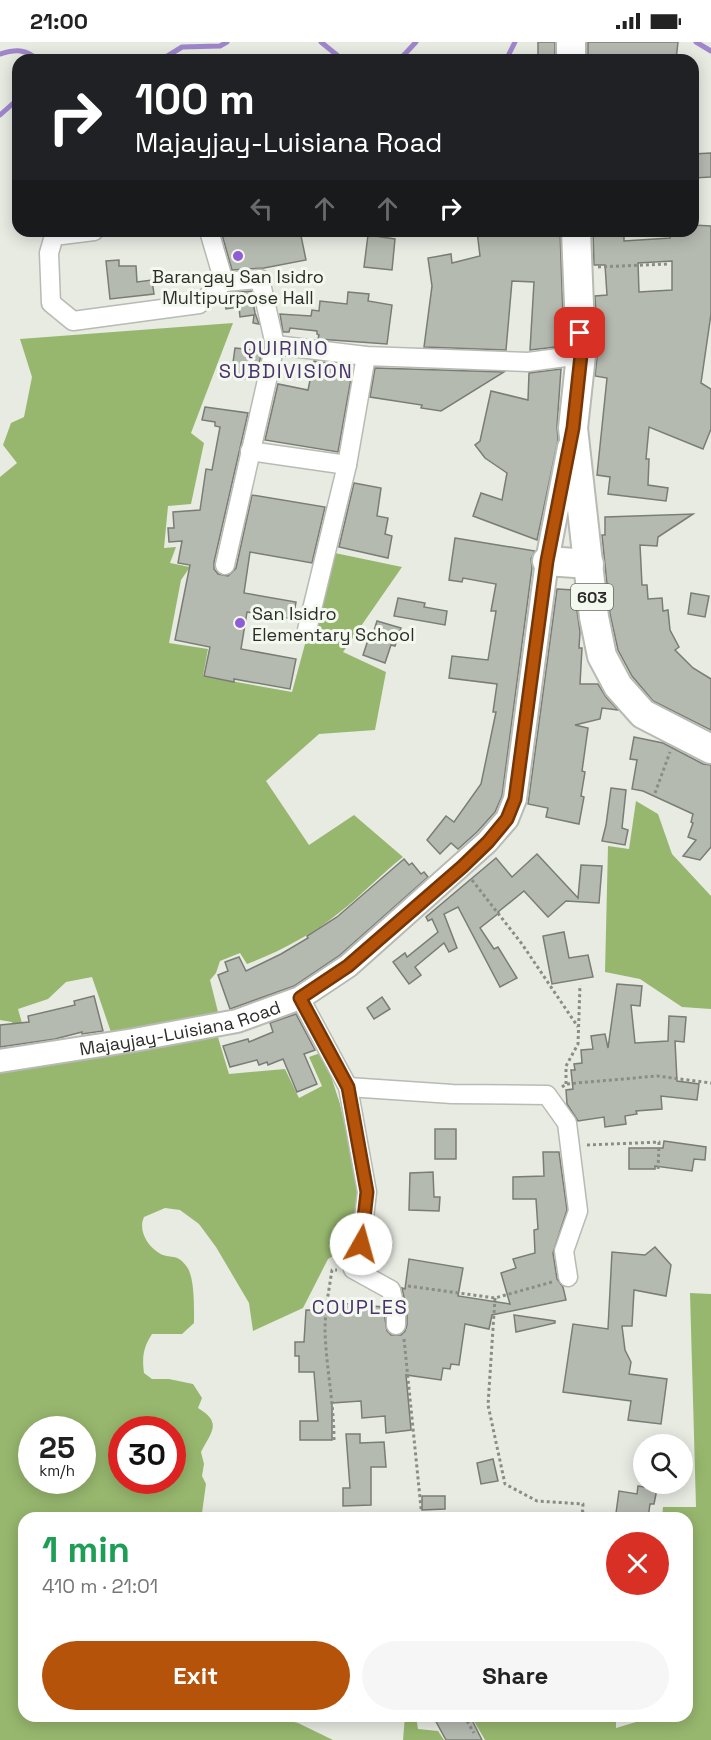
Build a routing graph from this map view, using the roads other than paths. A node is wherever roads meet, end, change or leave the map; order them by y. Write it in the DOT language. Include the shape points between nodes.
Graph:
graph roads {
  1 [pos="54,237"];
  2 [pos="212,237"];
  3 [pos="576,237"];
  4 [pos="224,282"];
  5 [pos="274,345"];
  6 [pos="581,355"];
  7 [pos="366,356"];
  8 [pos="573,428"];
  9 [pos="250,452"];
  10 [pos="347,465"];
  11 [pos="547,561"];
  12 [pos="589,564"];
  13 [pos="225,565"];
  14 [pos="307,630"];
  15 [pos="711,749"];
  16 [pos="300,998"];
  17 [pos="0,1061"];
  18 [pos="348,1087"];
  19 [pos="568,1277"];
  20 [pos="396,1325"];
  1 -- 4 [label="street" via="49,253 51,303 73,321 199,304"];
  2 -- 4 [label="street"];
  3 -- 6 [label="main road, 603"];
  4 -- 5 [label="street" via="260,279"];
  5 -- 7 [label="street"];
  5 -- 9 [label="street"];
  6 -- 7 [label="street" via="528,362"];
  6 -- 8 [label="main road, 603"];
  7 -- 10 [label="street"];
  8 -- 11 [label="street, Majayjay-Luisiana Road"];
  8 -- 12 [label="main road, 603"];
  9 -- 10 [label="street"];
  9 -- 13 [label="street"];
  10 -- 14 [label="street"];
  11 -- 12 [label="main road"];
  11 -- 16 [label="street, Majayjay-Luisiana Road" via="515,799 507,819 462,867 348,966"];
  12 -- 15 [label="main road, 603" via="602,656 618,686 643,714"];
  16 -- 17 [label="street, Majayjay-Luisiana Road" via="237,1021"];
  16 -- 18 [label="street"];
  18 -- 19 [label="street" via="547,1095 567,1123 579,1211 564,1251"];
  18 -- 20 [label="street" via="367,1192 361,1244 353,1269 391,1290"];
}
